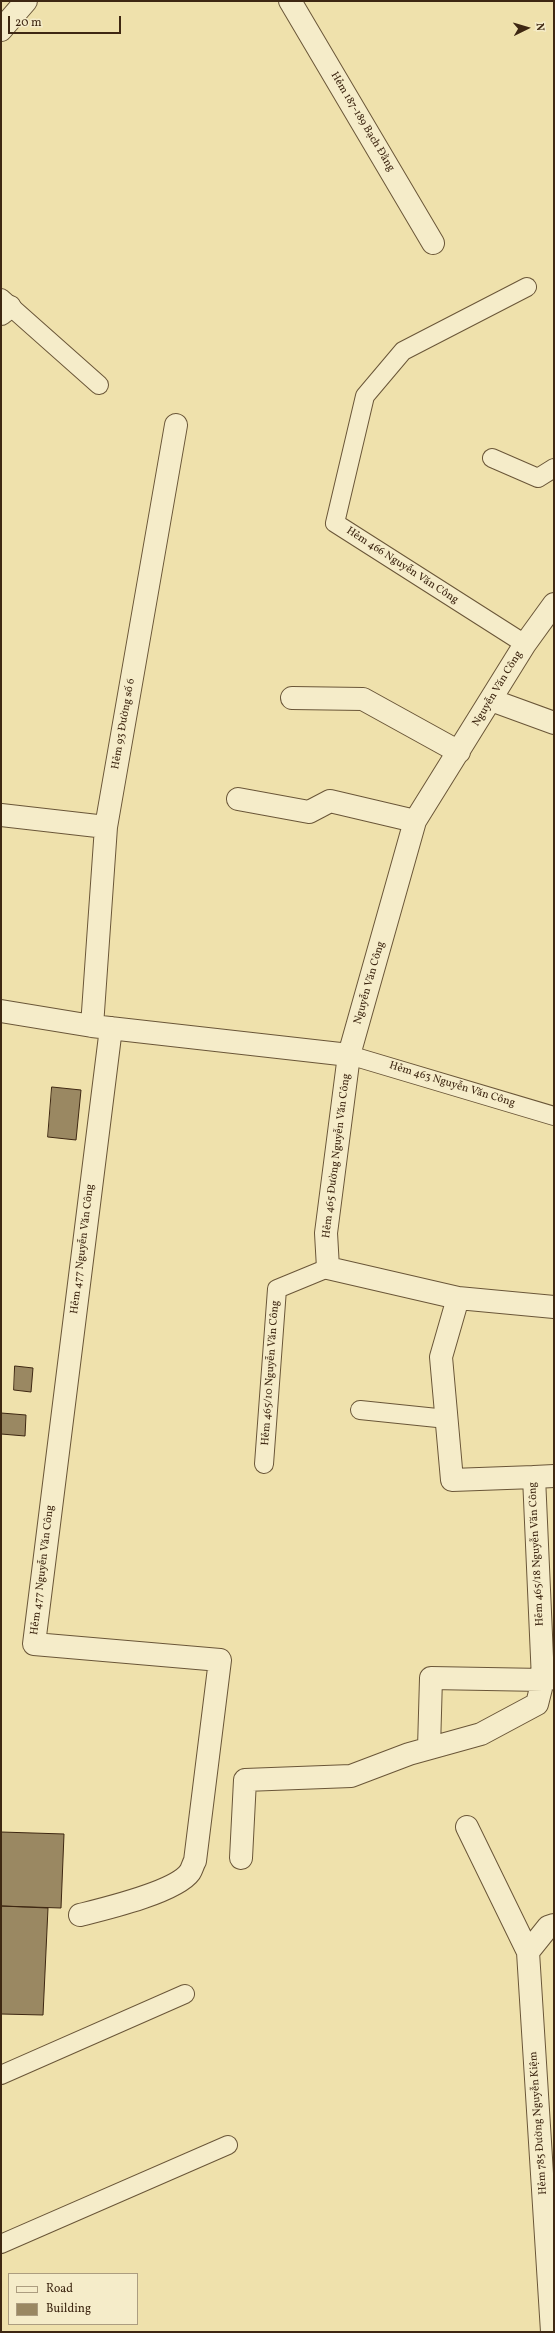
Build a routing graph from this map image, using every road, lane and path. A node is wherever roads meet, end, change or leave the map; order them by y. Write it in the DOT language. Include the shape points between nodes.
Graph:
graph roads {
  1 [pos="26,1"];
  2 [pos="290,1"];
  3 [pos="1,30"];
  4 [pos="433,243"];
  5 [pos="526,287"];
  6 [pos="4,306"];
  7 [pos="100,385"];
  8 [pos="176,425"];
  9 [pos="492,458"];
  10 [pos="554,468"];
  11 [pos="554,604"];
  12 [pos="525,644"];
  13 [pos="292,698"];
  14 [pos="491,700"];
  15 [pos="554,722"];
  16 [pos="459,752"];
  17 [pos="238,799"];
  18 [pos="1,815"];
  19 [pos="415,821"];
  20 [pos="106,827"];
  21 [pos="1,1011"];
  22 [pos="102,1027"];
  23 [pos="349,1054"];
  24 [pos="554,1116"];
  25 [pos="328,1268"];
  26 [pos="458,1298"];
  27 [pos="554,1307"];
  28 [pos="360,1410"];
  29 [pos="447,1419"];
  30 [pos="264,1464"];
  31 [pos="544,1477"];
  32 [pos="548,1679"];
  33 [pos="429,1748"];
  34 [pos="467,1827"];
  35 [pos="242,1858"];
  36 [pos="80,1915"];
  37 [pos="554,1924"];
  38 [pos="528,1952"];
  39 [pos="185,1994"];
  40 [pos="1,2075"];
  41 [pos="228,2145"];
  42 [pos="1,2244"];
  43 [pos="552,2332"];
  1 -- 3 [label="street"];
  2 -- 4 [label="street, Hẻm 187-189 Bạch Đằng"];
  5 -- 12 [label="lane, Hẻm 466 Nguyễn Văn Công" via="403,351 365,396 335,523"];
  6 -- 7 [label="lane"];
  8 -- 20 [label="street, Hẻm 93 Đường số 6"];
  9 -- 10 [label="lane" via="538,478"];
  11 -- 12 [label="street, Nguyễn Văn Công"];
  12 -- 14 [label="street, Nguyễn Văn Công"];
  13 -- 16 [label="street" via="363,699"];
  14 -- 15 [label="street"];
  14 -- 16 [label="street, Nguyễn Văn Công"];
  16 -- 19 [label="street, Nguyễn Văn Công"];
  17 -- 19 [label="street" via="309,812 330,801"];
  18 -- 20 [label="street"];
  19 -- 23 [label="street, Nguyễn Văn Công"];
  20 -- 22 [label="street, Hẻm 93 Đường số 6"];
  21 -- 22 [label="street"];
  22 -- 23 [label="street"];
  22 -- 36 [label="street, Hẻm 477 Nguyễn Văn Công" via="34,1644 220,1660 195,1861 189,1873 153,1893 112,1908"];
  23 -- 24 [label="lane, Hẻm 463 Nguyễn Văn Công"];
  23 -- 25 [label="street, Hẻm 465 Đường Nguyễn Văn Công" via="326,1233"];
  25 -- 26 [label="street"];
  25 -- 30 [label="lane, Hẻm 465/10 Nguyễn Văn Công" via="277,1289"];
  26 -- 27 [label="street"];
  26 -- 29 [label="street, Hẻm 465/18 Nguyễn Văn Công" via="441,1357"];
  28 -- 29 [label="lane"];
  29 -- 31 [label="street, Hẻm 465/18 Nguyễn Văn Công" via="452,1480"];
  31 -- 32 [label="street, Hẻm 465/18 Nguyễn Văn Công"];
  32 -- 33 [label="street, Hẻm 465/18 Nguyễn Văn Công" via="537,1704 481,1734"];
  32 -- 33 [label="street" via="431,1678"];
  33 -- 35 [label="street, Hẻm 465/18 Nguyễn Văn Công" via="351,1776 245,1780"];
  34 -- 38 [label="street"];
  37 -- 38 [label="street"];
  38 -- 43 [label="street, Hẻm 785 Đường Nguyễn Kiệm"];
  39 -- 40 [label="lane"];
  41 -- 42 [label="lane"];
}
